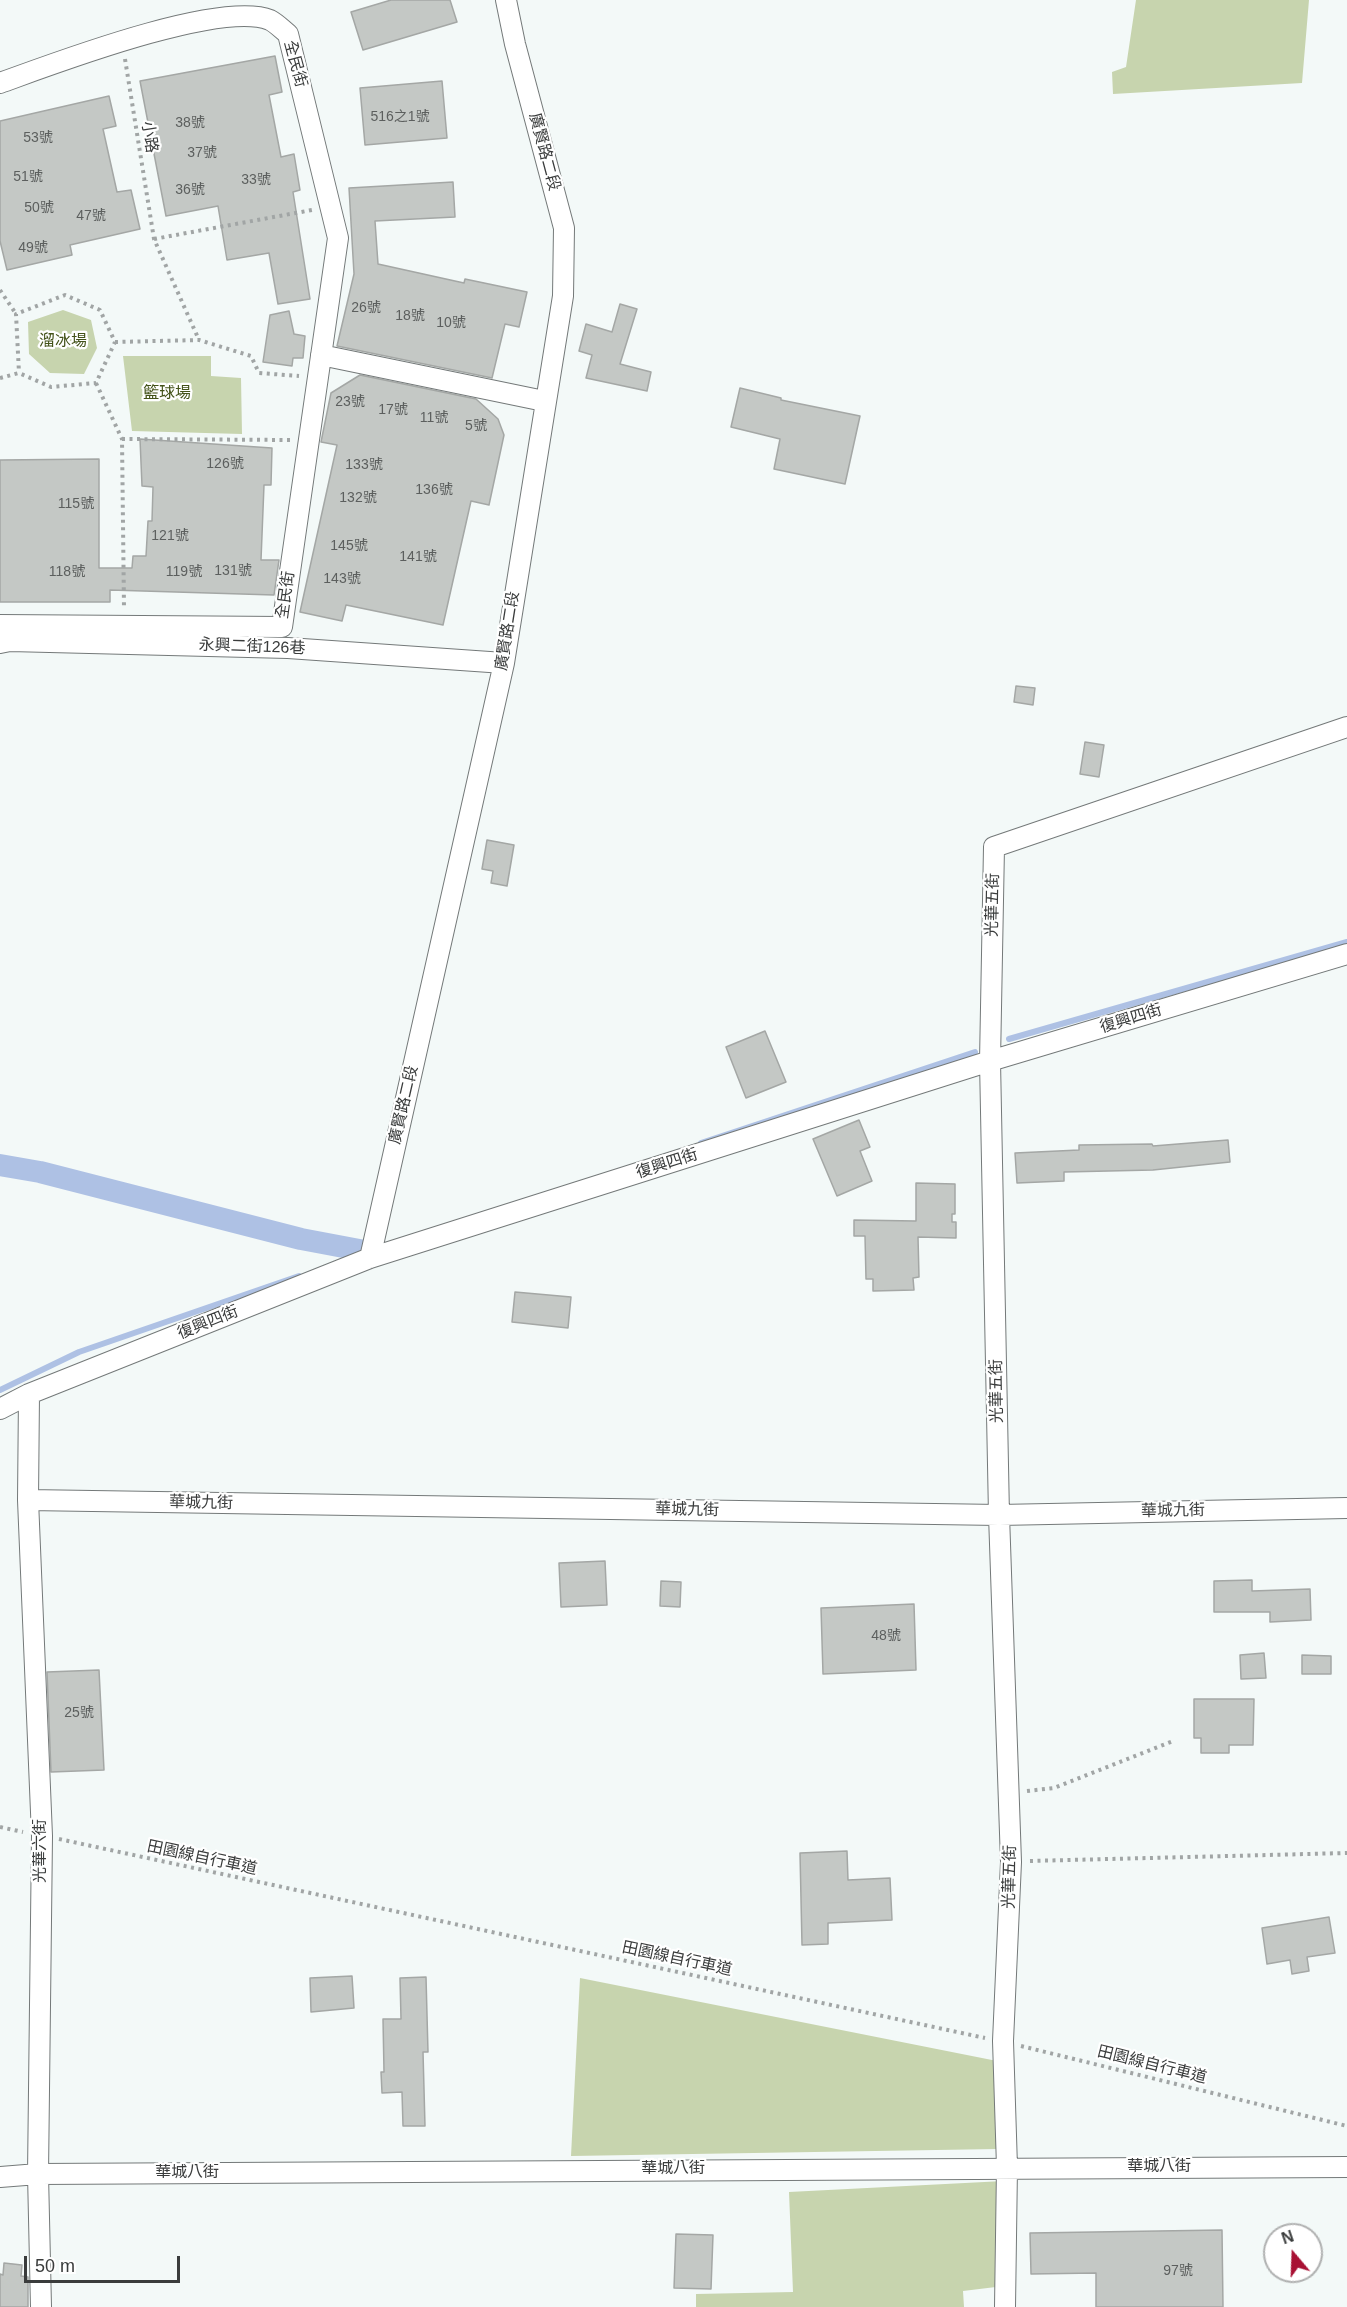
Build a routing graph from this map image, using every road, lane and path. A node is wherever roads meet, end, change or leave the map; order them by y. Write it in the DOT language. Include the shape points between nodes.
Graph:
graph roads {
  1 [pos="506,0"];
  2 [pos="121,39"];
  3 [pos="0,83"];
  4 [pos="332,206"];
  5 [pos="154,239"];
  6 [pos="0,290"];
  7 [pos="16,314"];
  8 [pos="199,340"];
  9 [pos="116,342"];
  10 [pos="321,355"];
  11 [pos="18,373"];
  12 [pos="318,377"];
  13 [pos="0,378"];
  14 [pos="96,383"];
  15 [pos="544,401"];
  16 [pos="122,439"];
  17 [pos="307,440"];
  18 [pos="0,625"];
  19 [pos="124,626"];
  20 [pos="0,643"];
  21 [pos="504,663"];
  22 [pos="1347,727"];
  23 [pos="1347,954"];
  24 [pos="990,1061"];
  25 [pos="370,1258"];
  26 [pos="29,1394"];
  27 [pos="0,1409"];
  28 [pos="28,1500"];
  29 [pos="1347,1508"];
  30 [pos="999,1515"];
  31 [pos="1173,1741"];
  32 [pos="1010,1793"];
  33 [pos="0,1827"];
  34 [pos="42,1836"];
  35 [pos="1347,1853"];
  36 [pos="1011,1862"];
  37 [pos="1003,2042"];
  38 [pos="1347,2126"];
  39 [pos="1007,2167"];
  40 [pos="1347,2167"];
  41 [pos="39,2174"];
  42 [pos="0,2177"];
  43 [pos="41,2307"];
  44 [pos="1005,2307"];
  1 -- 15 [label="street, 廣賢路二段" via="564,228 563,296"];
  2 -- 3 [label="street, 全民街"];
  2 -- 4 [label="street, 全民街" via="207,20 247,16 270,20 288,34"];
  2 -- 5 [label="path, 小路"];
  4 -- 5 [label="path"];
  4 -- 10 [label="street, 全民街" via="338,238"];
  5 -- 8 [label="path, 小路"];
  6 -- 7 [label="path"];
  7 -- 9 [label="path" via="65,295 100,310"];
  7 -- 11 [label="path"];
  8 -- 9 [label="path"];
  8 -- 12 [label="path" via="251,356 259,373"];
  9 -- 14 [label="path"];
  10 -- 12 [label="street, 全民街"];
  10 -- 15 [label="street"];
  11 -- 13 [label="path"];
  11 -- 14 [label="path" via="51,387"];
  12 -- 17 [label="street, 全民街"];
  14 -- 16 [label="path"];
  15 -- 21 [label="street, 廣賢路二段"];
  16 -- 17 [label="path"];
  16 -- 19 [label="path"];
  17 -- 19 [label="street, 全民街" via="282,627"];
  18 -- 19 [label="street, 全民街"];
  20 -- 21 [label="street, 永興二街126巷" via="10,640 288,648"];
  21 -- 25 [label="street, 廣賢路二段"];
  22 -- 24 [label="street, 光華五街" via="994,847"];
  23 -- 24 [label="street, 復興四街"];
  24 -- 25 [label="street, 復興四街"];
  24 -- 30 [label="street, 光華五街"];
  25 -- 26 [label="street, 復興四街"];
  26 -- 27 [label="street, 復興四街"];
  26 -- 28 [label="street, 光華六街"];
  28 -- 30 [label="street, 華城九街"];
  28 -- 34 [label="street, 光華六街"];
  29 -- 30 [label="street, 華城九街"];
  30 -- 32 [label="street, 光華五街"];
  31 -- 32 [label="path" via="1054,1788"];
  32 -- 36 [label="street, 光華五街"];
  33 -- 34 [label="path, 田園線自行車道"];
  34 -- 37 [label="path, 田園線自行車道"];
  34 -- 41 [label="street, 光華六街"];
  35 -- 36 [label="path"];
  36 -- 37 [label="street, 光華五街"];
  37 -- 38 [label="path, 田園線自行車道"];
  37 -- 39 [label="street, 光華五街"];
  39 -- 40 [label="street, 華城八街"];
  39 -- 41 [label="street, 華城八街"];
  39 -- 44 [label="street, 光華五街"];
  41 -- 42 [label="street, 華城八街"];
  41 -- 43 [label="street, 光華六街"];
}
